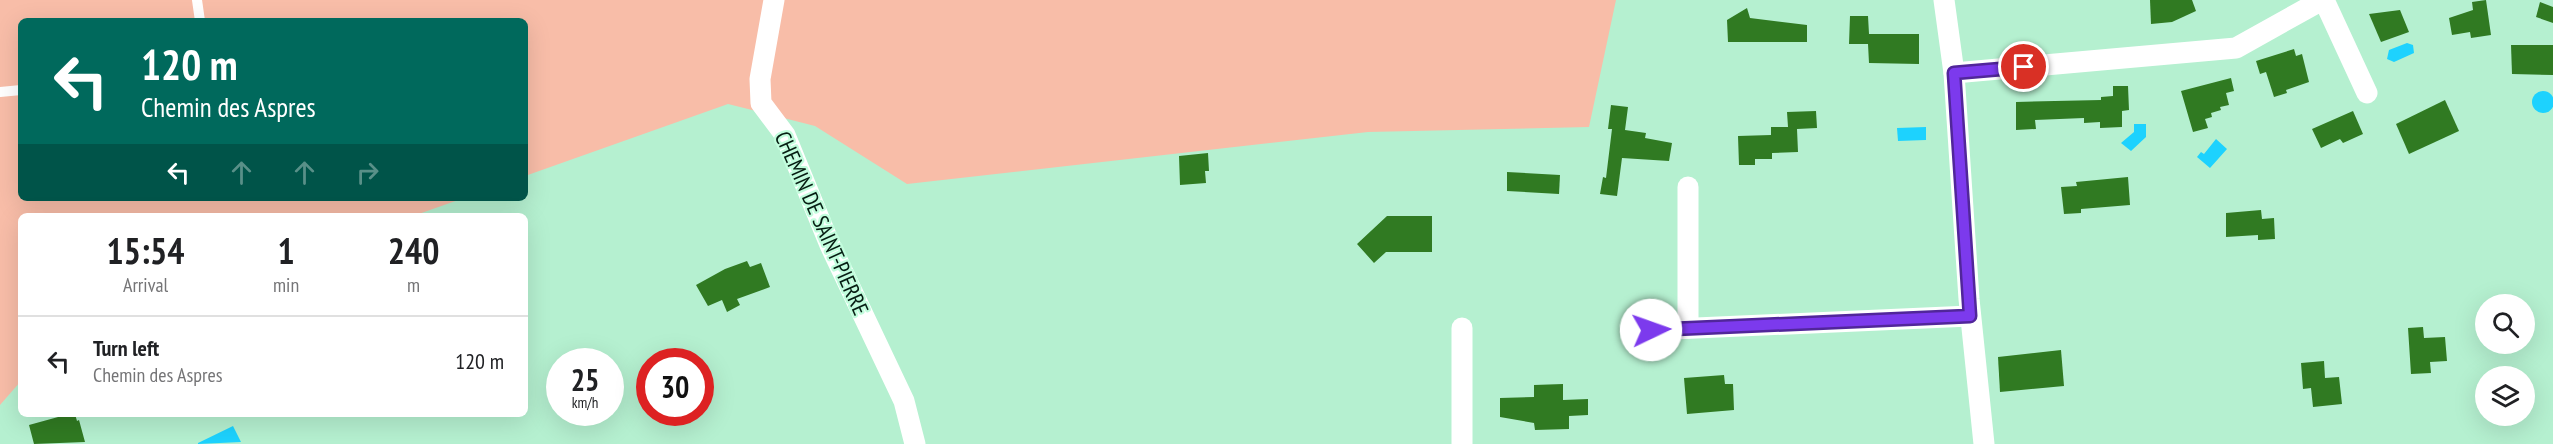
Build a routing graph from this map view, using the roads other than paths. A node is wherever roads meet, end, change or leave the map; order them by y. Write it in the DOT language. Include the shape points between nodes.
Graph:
graph roads {
  1 [pos="197,0"];
  2 [pos="774,0"];
  3 [pos="1944,0"];
  4 [pos="2316,2"];
  5 [pos="200,18"];
  6 [pos="1954,73"];
  7 [pos="18,90"];
  8 [pos="0,92"];
  9 [pos="2367,93"];
  10 [pos="1688,187"];
  11 [pos="1970,316"];
  12 [pos="1462,328"];
  13 [pos="1688,328"];
  14 [pos="1651,330"];
  15 [pos="915,444"];
  16 [pos="1462,444"];
  17 [pos="1984,444"];
  1 -- 5 [label="lane"];
  2 -- 15 [label="street, CHEMIN DE SAINT-PIERRE" via="760,79 761,103 785,135 830,245 904,401"];
  3 -- 6 [label="street"];
  4 -- 6 [label="street" via="2235,48"];
  4 -- 9 [label="street"];
  6 -- 11 [label="street"];
  7 -- 8 [label="lane"];
  10 -- 13 [label="street"];
  11 -- 13 [label="street"];
  11 -- 17 [label="street"];
  12 -- 16 [label="street"];
  13 -- 14 [label="street"];
}
